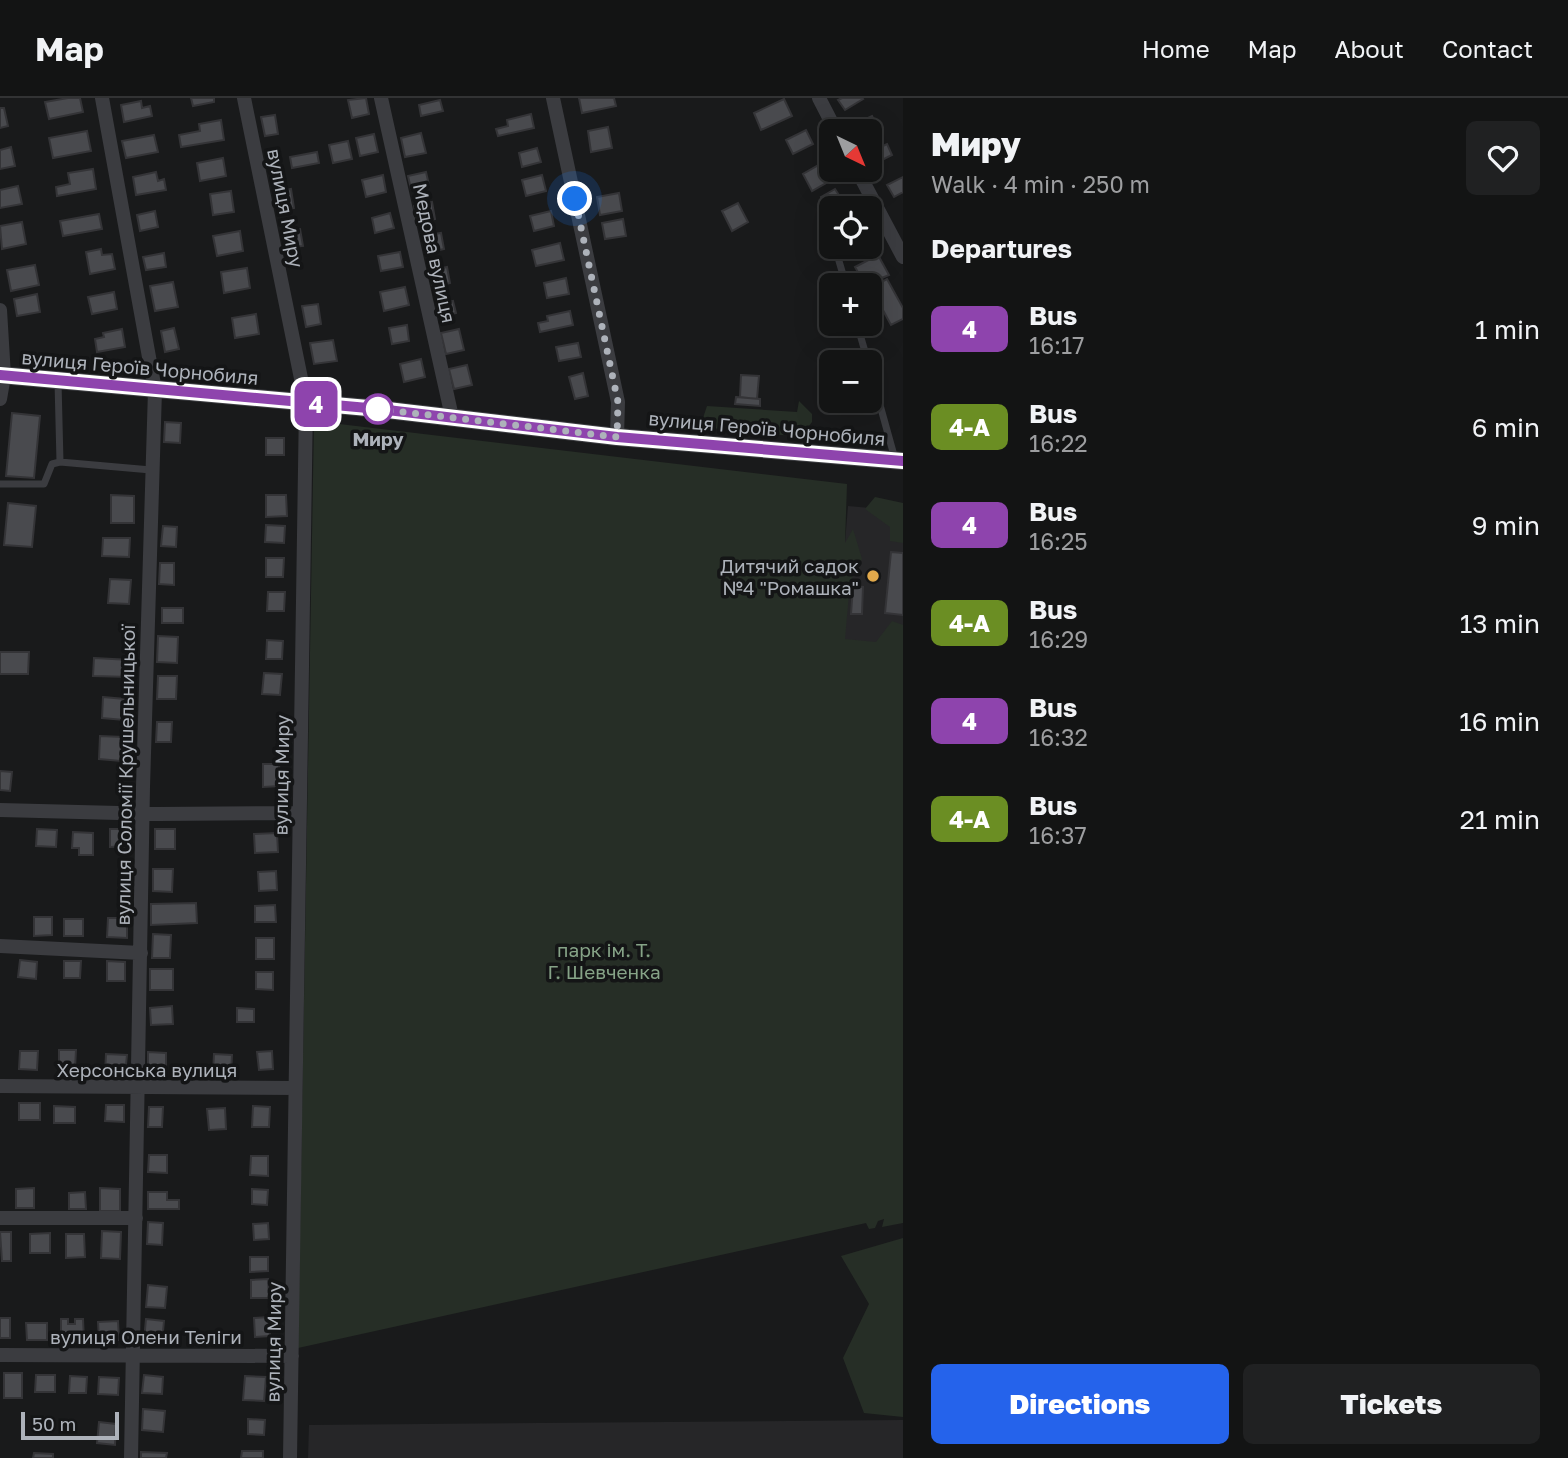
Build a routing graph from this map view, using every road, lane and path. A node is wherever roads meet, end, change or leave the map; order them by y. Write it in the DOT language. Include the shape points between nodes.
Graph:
graph roads {
  1 [pos="102,98"];
  2 [pos="244,98"];
  3 [pos="381,98"];
  4 [pos="553,98"];
  5 [pos="819,98"];
  6 [pos="830,119"];
  7 [pos="863,182"];
  8 [pos="903,257"];
  9 [pos="839,261"];
  10 [pos="842,273"];
  11 [pos="0,310"];
  12 [pos="2,375"];
  13 [pos="58,381"];
  14 [pos="155,390"];
  15 [pos="0,398"];
  16 [pos="306,403"];
  17 [pos="882,407"];
  18 [pos="452,417"];
  19 [pos="617,437"];
  20 [pos="899,461"];
  21 [pos="60,462"];
  22 [pos="151,470"];
  23 [pos="0,484"];
  24 [pos="0,810"];
  25 [pos="142,813"];
  26 [pos="299,813"];
  27 [pos="0,946"];
  28 [pos="141,953"];
  29 [pos="0,1086"];
  30 [pos="295,1088"];
  31 [pos="139,1089"];
  32 [pos="0,1218"];
  33 [pos="136,1218"];
  34 [pos="0,1355"];
  35 [pos="134,1355"];
  36 [pos="292,1356"];
  37 [pos="131,1458"];
  38 [pos="290,1458"];
  1 -- 14 [label="street, вулиця Соломії Крушельницької"];
  2 -- 16 [label="street, вулиця Миру"];
  3 -- 18 [label="street, Медова вулиця"];
  4 -- 19 [label="street" via="618,402"];
  5 -- 6 [label="street"];
  7 -- 8 [label="street"];
  9 -- 10 [label="lane"];
  11 -- 12 [label="street"];
  12 -- 13 [label="street, вулиця Героїв Чорнобиля"];
  12 -- 15 [label="street"];
  13 -- 14 [label="street, вулиця Героїв Чорнобиля"];
  13 -- 21 [label="lane"];
  14 -- 16 [label="street, вулиця Героїв Чорнобиля"];
  14 -- 22 [label="street, вулиця Соломії Крушельницької"];
  16 -- 18 [label="street, вулиця Героїв Чорнобиля"];
  16 -- 26 [label="street, вулиця Миру"];
  17 -- 20 [label="lane"];
  18 -- 19 [label="street, вулиця Героїв Чорнобиля"];
  19 -- 20 [label="street, вулиця Героїв Чорнобиля"];
  21 -- 22 [label="lane"];
  21 -- 23 [label="lane" via="52,464 44,484"];
  22 -- 25 [label="street, вулиця Соломії Крушельницької"];
  24 -- 25 [label="street"];
  25 -- 26 [label="street"];
  25 -- 28 [label="street, вулиця Соломії Крушельницької"];
  26 -- 30 [label="street, вулиця Миру"];
  27 -- 28 [label="street"];
  28 -- 31 [label="street, вулиця Соломії Крушельницької"];
  29 -- 31 [label="street, Херсонська вулиця"];
  30 -- 31 [label="street, Херсонська вулиця"];
  30 -- 36 [label="street, вулиця Миру"];
  31 -- 33 [label="street, вулиця Соломії Крушельницької"];
  32 -- 33 [label="street"];
  33 -- 35 [label="street, вулиця Соломії Крушельницької"];
  34 -- 35 [label="street, вулиця Олени Теліги"];
  35 -- 36 [label="street, вулиця Олени Теліги"];
  35 -- 37 [label="street, вулиця Соломії Крушельницької"];
  36 -- 38 [label="street, вулиця Миру"];
}
